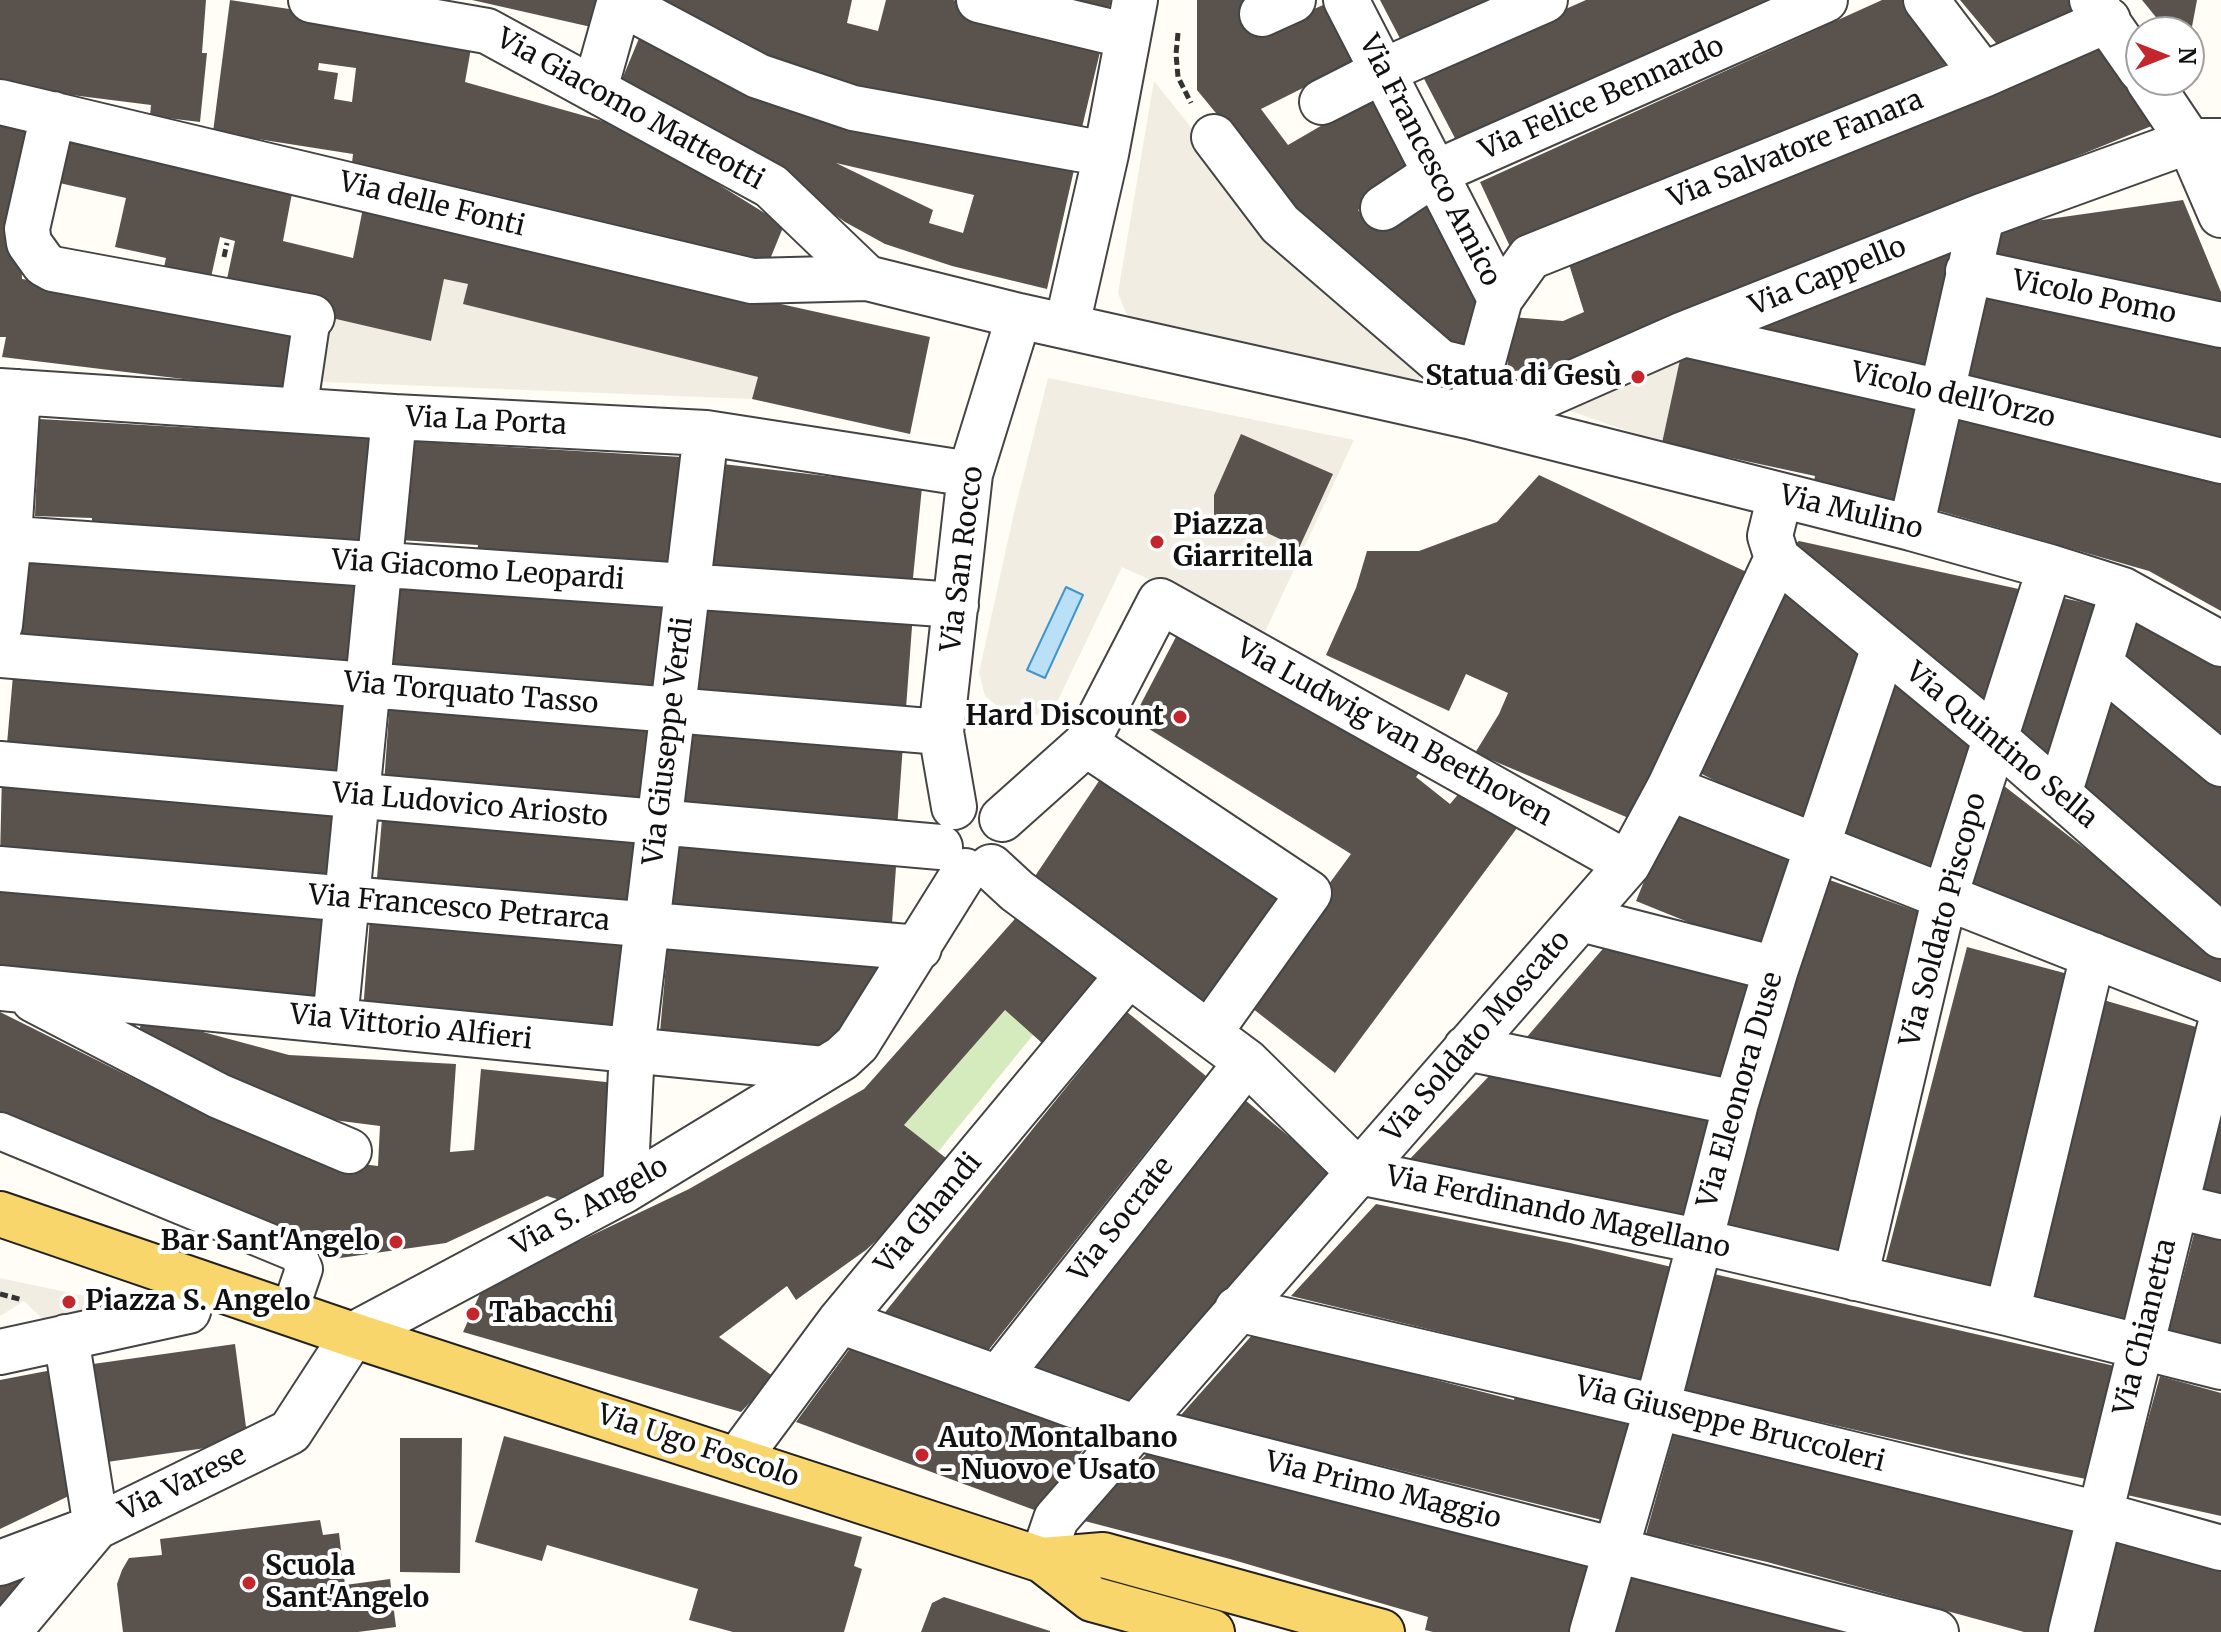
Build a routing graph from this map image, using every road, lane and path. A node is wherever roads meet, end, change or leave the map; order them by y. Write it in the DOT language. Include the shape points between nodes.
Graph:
graph roads {
  1 [pos="311,0"];
  2 [pos="427,0"];
  3 [pos="979,0"];
  4 [pos="1346,0"];
  5 [pos="1545,0"];
  6 [pos="1825,0"];
  7 [pos="1926,0"];
  8 [pos="619,1"];
  9 [pos="2100,10"];
  10 [pos="1131,18"];
  11 [pos="1178,27"];
  12 [pos="487,31"];
  13 [pos="2125,47"];
  14 [pos="1383,71"];
  15 [pos="1983,75"];
  16 [pos="595,89"];
  17 [pos="2163,96"];
  18 [pos="0,102"];
  19 [pos="1322,102"];
  20 [pos="53,114"];
  21 [pos="1214,137"];
  22 [pos="2205,141"];
  23 [pos="1106,154"];
  24 [pos="1437,172"];
  25 [pos="1383,208"];
  26 [pos="2221,215"];
  27 [pos="1982,216"];
  28 [pos="1968,271"];
  29 [pos="867,278"];
  30 [pos="1500,299"];
  31 [pos="1019,316"];
  32 [pos="312,317"];
  33 [pos="1067,325"];
  34 [pos="2221,325"];
  35 [pos="1684,334"];
  36 [pos="1481,372"];
  37 [pos="9,392"];
  38 [pos="1941,392"];
  39 [pos="298,412"];
  40 [pos="1468,416"];
  41 [pos="394,417"];
  42 [pos="706,433"];
  43 [pos="2221,461"];
  44 [pos="970,474"];
  45 [pos="1780,495"];
  46 [pos="1911,528"];
  47 [pos="5,538"];
  48 [pos="1777,558"];
  49 [pos="380,564"];
  50 [pos="2050,567"];
  51 [pos="687,586"];
  52 [pos="2123,590"];
  53 [pos="956,605"];
  54 [pos="0,625"];
  55 [pos="2221,644"];
  56 [pos="1884,647"];
  57 [pos="0,655"];
  58 [pos="2100,664"];
  59 [pos="368,685"];
  60 [pos="673,710"];
  61 [pos="941,732"];
  62 [pos="1995,738"];
  63 [pos="1086,744"];
  64 [pos="0,764"];
  65 [pos="2221,764"];
  66 [pos="1669,788"];
  67 [pos="2059,794"];
  68 [pos="357,796"];
  69 [pos="659,823"];
  70 [pos="1816,846"];
  71 [pos="963,848"];
  72 [pos="1628,864"];
  73 [pos="0,869"];
  74 [pos="1945,896"];
  75 [pos="347,899"];
  76 [pos="1581,919"];
  77 [pos="648,925"];
  78 [pos="2221,936"];
  79 [pos="919,948"];
  80 [pos="2093,955"];
  81 [pos="1776,969"];
  82 [pos="1129,974"];
  83 [pos="6,988"];
  84 [pos="2221,1006"];
  85 [pos="335,1021"];
  86 [pos="2221,1022"];
  87 [pos="1209,1033"];
  88 [pos="1466,1048"];
  89 [pos="632,1050"];
  90 [pos="1247,1062"];
  91 [pos="823,1069"];
  92 [pos="1736,1103"];
  93 [pos="0,1131"];
  94 [pos="349,1151"];
  95 [pos="1359,1172"];
  96 [pos="625,1190"];
  97 [pos="2176,1206"];
  98 [pos="0,1214"];
  99 [pos="2221,1217"];
  100 [pos="1698,1241"];
  101 [pos="1855,1278"];
  102 [pos="197,1282"];
  103 [pos="0,1294"];
  104 [pos="24,1300"];
  105 [pos="1237,1309"];
  106 [pos="289,1313"];
  107 [pos="2007,1313"];
  108 [pos="840,1321"];
  109 [pos="353,1335"];
  110 [pos="66,1337"];
  111 [pos="2141,1348"];
  112 [pos="0,1352"];
  113 [pos="2221,1367"];
  114 [pos="998,1378"];
  115 [pos="1657,1407"];
  116 [pos="1134,1427"];
  117 [pos="737,1460"];
  118 [pos="2099,1514"];
  119 [pos="96,1527"];
  120 [pos="2221,1548"];
  121 [pos="1615,1549"];
  122 [pos="1042,1560"];
  123 [pos="0,1563"];
  124 [pos="8,1632"];
  125 [pos="1212,1632"];
  126 [pos="1382,1632"];
  127 [pos="1592,1632"];
  128 [pos="1936,1632"];
  129 [pos="2071,1632"];
  1 -- 12 [label="street, Via Giacomo Matteotti"];
  2 -- 12 [label="street"];
  3 -- 10 [label="street"];
  4 -- 14 [label="street, Via Francesco Amico"];
  5 -- 14 [label="street"];
  6 -- 24 [label="street, Via Felice Bennardo"];
  7 -- 15 [label="street"];
  8 -- 16 [label="street"];
  8 -- 23 [label="street" via="758,76 853,108"];
  9 -- 13 [label="street"];
  9 -- 15 [label="street, Via Salvatore Fanara"];
  10 -- 23 [label="street"];
  11 -- 21 [label="path" via="1178,77"];
  12 -- 16 [label="street, Via Giacomo Matteotti"];
  14 -- 19 [label="street"];
  14 -- 24 [label="street, Via Francesco Amico"];
  15 -- 30 [label="street, Via Salvatore Fanara" via="1530,257"];
  16 -- 29 [label="street, Via Giacomo Matteotti" via="771,186"];
  17 -- 22 [label="street"];
  18 -- 20 [label="street, Via delle Fonti"];
  20 -- 29 [label="street, Via delle Fonti" via="752,281"];
  20 -- 32 [label="street" via="27,229 29,243 44,264"];
  21 -- 36 [label="street" via="1280,224 1440,362"];
  22 -- 26 [label="street"];
  22 -- 27 [label="street, Via Cappello"];
  23 -- 33 [label="street"];
  24 -- 25 [label="street, Via Felice Bennardo"];
  24 -- 30 [label="street, Via Francesco Amico"];
  27 -- 28 [label="street"];
  27 -- 35 [label="street, Via Cappello"];
  28 -- 34 [label="street, Vicolo Pomo"];
  28 -- 38 [label="street"];
  29 -- 31 [label="street, Via Mulino"];
  30 -- 36 [label="street, Via Francesco Amico"];
  31 -- 33 [label="street, Via Mulino"];
  31 -- 44 [label="street, Via San Rocco"];
  32 -- 39 [label="street"];
  33 -- 40 [label="street, Via Mulino"];
  35 -- 38 [label="street, Vicolo dell'Orzo"];
  35 -- 40 [label="street, Via Cappello" via="1539,398"];
  36 -- 40 [label="street, Via Francesco Amico"];
  37 -- 39 [label="street, Via La Porta"];
  37 -- 47 [label="street"];
  38 -- 43 [label="street, Vicolo dell'Orzo"];
  38 -- 46 [label="street"];
  39 -- 41 [label="street, Via La Porta"];
  40 -- 45 [label="street, Via Mulino"];
  41 -- 42 [label="street, Via La Porta"];
  41 -- 49 [label="street"];
  42 -- 44 [label="street, Via La Porta"];
  42 -- 51 [label="street, Via Giuseppe Verdi"];
  44 -- 53 [label="street, Via San Rocco"];
  45 -- 46 [label="street, Via Mulino"];
  45 -- 48 [label="street, Via Soldato Moscato" via="1770,536"];
  46 -- 50 [label="street, Via Mulino"];
  47 -- 49 [label="street, Via Giacomo Leopardi"];
  47 -- 54 [label="street"];
  48 -- 56 [label="street, Via Quintino Sella"];
  48 -- 66 [label="street, Via Soldato Moscato"];
  49 -- 51 [label="street, Via Giacomo Leopardi"];
  49 -- 59 [label="street"];
  50 -- 52 [label="street, Via Mulino"];
  50 -- 62 [label="street, Via Soldato Piscopo"];
  51 -- 53 [label="street, Via Giacomo Leopardi"];
  51 -- 60 [label="street, Via Giuseppe Verdi"];
  52 -- 55 [label="street, Via Mulino"];
  52 -- 58 [label="street"];
  53 -- 61 [label="street, Via San Rocco"];
  56 -- 62 [label="street, Via Quintino Sella"];
  56 -- 70 [label="street, Via Eleonora Duse"];
  57 -- 59 [label="street, Via Torquato Tasso"];
  58 -- 65 [label="street"];
  58 -- 67 [label="street"];
  59 -- 60 [label="street, Via Torquato Tasso"];
  59 -- 68 [label="street"];
  60 -- 61 [label="street, Via Torquato Tasso"];
  60 -- 69 [label="street, Via Giuseppe Verdi"];
  61 -- 71 [label="street, Via San Rocco"];
  62 -- 67 [label="street, Via Quintino Sella"];
  62 -- 74 [label="street, Via Soldato Piscopo"];
  63 -- 71 [label="street, Via S. Angelo" via="1002,819 1007,836 1004,854"];
  63 -- 72 [label="street, Via Ludwig van Beethoven" via="1160,601"];
  63 -- 87 [label="street" via="1309,893"];
  64 -- 68 [label="street, Via Ludovico Ariosto"];
  66 -- 70 [label="street"];
  66 -- 72 [label="street, Via Soldato Moscato"];
  67 -- 78 [label="street, Via Quintino Sella"];
  68 -- 69 [label="street, Via Ludovico Ariosto"];
  68 -- 75 [label="street"];
  69 -- 71 [label="street, Via Ludovico Ariosto"];
  69 -- 77 [label="street, Via Giuseppe Verdi"];
  70 -- 74 [label="street"];
  70 -- 81 [label="street, Via Eleonora Duse"];
  71 -- 79 [label="street, Via S. Angelo"];
  71 -- 82 [label="street, Via Ferdinando Magellano"];
  72 -- 76 [label="street, Via Soldato Moscato"];
  73 -- 75 [label="street, Via Francesco Petrarca"];
  74 -- 80 [label="street"];
  74 -- 101 [label="street, Via Soldato Piscopo"];
  75 -- 77 [label="street, Via Francesco Petrarca"];
  75 -- 85 [label="street"];
  76 -- 81 [label="street"];
  76 -- 88 [label="street, Via Soldato Moscato"];
  77 -- 79 [label="street, Via Francesco Petrarca"];
  77 -- 89 [label="street, Via Giuseppe Verdi"];
  79 -- 91 [label="street, Via S. Angelo" via="857,1044"];
  80 -- 84 [label="street"];
  80 -- 107 [label="street"];
  81 -- 92 [label="street, Via Eleonora Duse"];
  82 -- 87 [label="street, Via Ferdinando Magellano"];
  82 -- 108 [label="street, Via Ghandi"];
  83 -- 85 [label="street, Via Vittorio Alfieri"];
  83 -- 94 [label="street" via="219,1096"];
  85 -- 89 [label="street, Via Vittorio Alfieri"];
  86 -- 97 [label="street, Via Chianetta"];
  87 -- 90 [label="street, Via Ferdinando Magellano"];
  88 -- 92 [label="street"];
  88 -- 95 [label="street, Via Soldato Moscato"];
  89 -- 91 [label="street, Via Vittorio Alfieri"];
  89 -- 96 [label="street, Via Giuseppe Verdi"];
  90 -- 95 [label="street, Via Ferdinando Magellano"];
  90 -- 114 [label="street, Via Socrate"];
  91 -- 96 [label="street, Via S. Angelo"];
  92 -- 100 [label="street, Via Eleonora Duse"];
  93 -- 106 [label="street" via="298,1254 304,1269"];
  95 -- 100 [label="street, Via Ferdinando Magellano"];
  95 -- 105 [label="street, Via Soldato Moscato"];
  96 -- 109 [label="street, Via S. Angelo"];
  97 -- 99 [label="street"];
  97 -- 111 [label="street, Via Chianetta"];
  98 -- 102 [label="main road, Via Ugo Foscolo"];
  100 -- 101 [label="street, Via Ferdinando Magellano"];
  100 -- 115 [label="street, Via Eleonora Duse"];
  101 -- 107 [label="street, Via Ferdinando Magellano"];
  102 -- 106 [label="main road, Via Ugo Foscolo"];
  102 -- 110 [label="street" via="188,1311"];
  103 -- 104 [label="path"];
  105 -- 115 [label="street, Via Giuseppe Bruccoleri"];
  105 -- 116 [label="street, Via Soldato Moscato"];
  106 -- 109 [label="main road, Via Ugo Foscolo"];
  107 -- 111 [label="street, Via Ferdinando Magellano"];
  108 -- 114 [label="street, Via Primo Maggio"];
  108 -- 117 [label="street, Via Ghandi"];
  109 -- 117 [label="main road, Via Ugo Foscolo"];
  109 -- 119 [label="street, Via Varese" via="290,1432"];
  110 -- 112 [label="street"];
  110 -- 119 [label="street"];
  111 -- 113 [label="street, Via Ferdinando Magellano"];
  111 -- 118 [label="street, Via Chianetta"];
  114 -- 116 [label="street, Via Primo Maggio"];
  115 -- 118 [label="street, Via Giuseppe Bruccoleri"];
  115 -- 121 [label="street, Via Eleonora Duse"];
  116 -- 121 [label="street, Via Primo Maggio"];
  116 -- 122 [label="street, Via Soldato Moscato" via="1056,1519"];
  117 -- 122 [label="main road, Via Ugo Foscolo"];
  118 -- 120 [label="street, Via Giuseppe Bruccoleri"];
  118 -- 129 [label="street, Via Chianetta"];
  119 -- 123 [label="street"];
  119 -- 124 [label="street, Via Varese"];
  121 -- 127 [label="street, Via Eleonora Duse"];
  121 -- 128 [label="street, Via Primo Maggio"];
  122 -- 125 [label="main road, Via Ugo Foscolo" via="1092,1599"];
  122 -- 126 [label="main road, Via Ugo Foscolo" via="1103,1555"];
}
